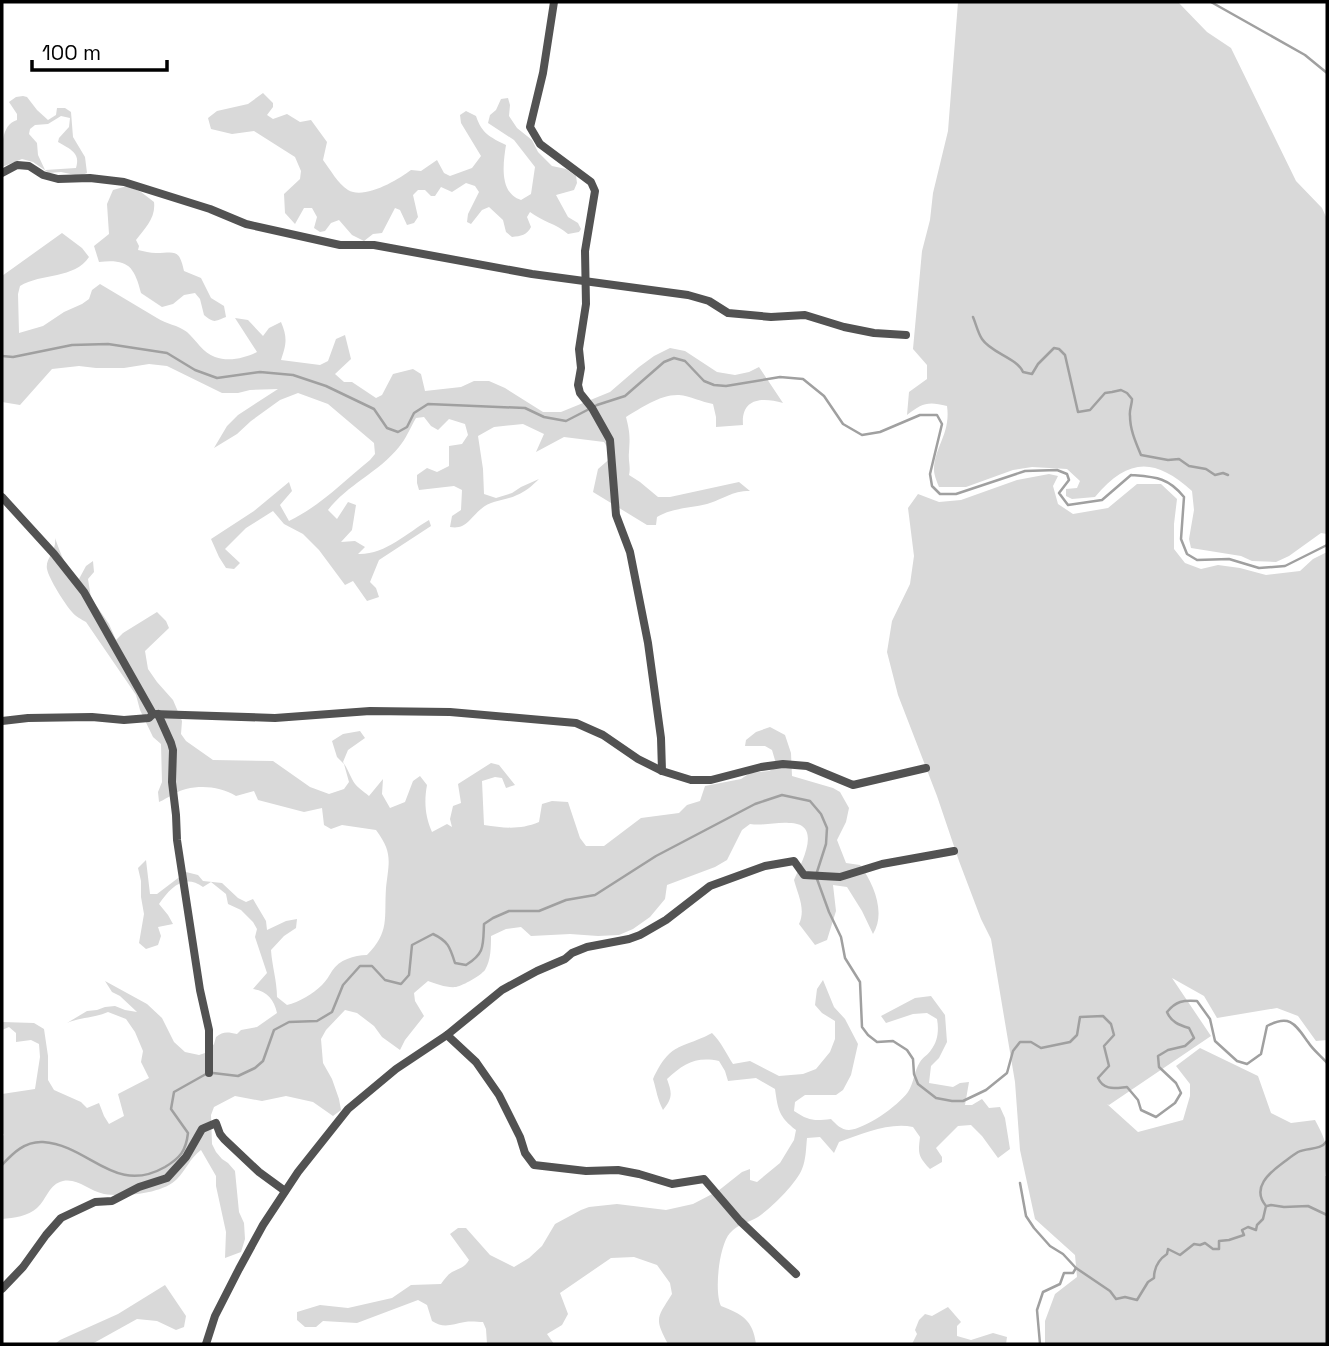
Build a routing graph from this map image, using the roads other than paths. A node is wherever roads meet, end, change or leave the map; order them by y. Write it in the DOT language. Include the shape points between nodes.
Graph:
graph roads {
  1 [pos="554,2"];
  2 [pos="2,173"];
  3 [pos="586,281"];
  4 [pos="906,335"];
  5 [pos="2,497"];
  6 [pos="155,714"];
  7 [pos="2,721"];
  8 [pos="926,768"];
  9 [pos="662,771"];
  10 [pos="954,851"];
  11 [pos="447,1035"];
  12 [pos="209,1073"];
  13 [pos="285,1191"];
  14 [pos="796,1274"];
  15 [pos="2,1289"];
  16 [pos="206,1344"];
  1 -- 3 [label="street" via="530,127 540,145 591,182 595,191 585,251"];
  2 -- 3 [label="street" via="17,165 58,179 124,182 246,223 340,245 374,245"];
  3 -- 4 [label="street" via="688,295 728,313 805,315 874,333"];
  3 -- 9 [label="street" via="578,385 610,440 616,515 630,552 648,643"];
  5 -- 6 [label="street" via="84,592"];
  6 -- 7 [label="street" via="124,720"];
  6 -- 9 [label="street" via="275,718 370,711 450,712 576,723"];
  6 -- 12 [label="street" via="173,750 177,840 209,1030"];
  8 -- 9 [label="street" via="853,785 807,766 783,764 711,780 691,780"];
  10 -- 11 [label="street" via="840,877 804,875 794,861 765,866 710,886 640,935 587,947 537,971 502,990"];
  11 -- 13 [label="street" via="348,1109"];
  11 -- 14 [label="street" via="476,1062 499,1095 534,1165 618,1170 673,1184 704,1179"];
  13 -- 15 [label="street" via="223,1139 216,1123 202,1129 167,1178 61,1218"];
  13 -- 16 [label="street" via="239,1269"];
}
